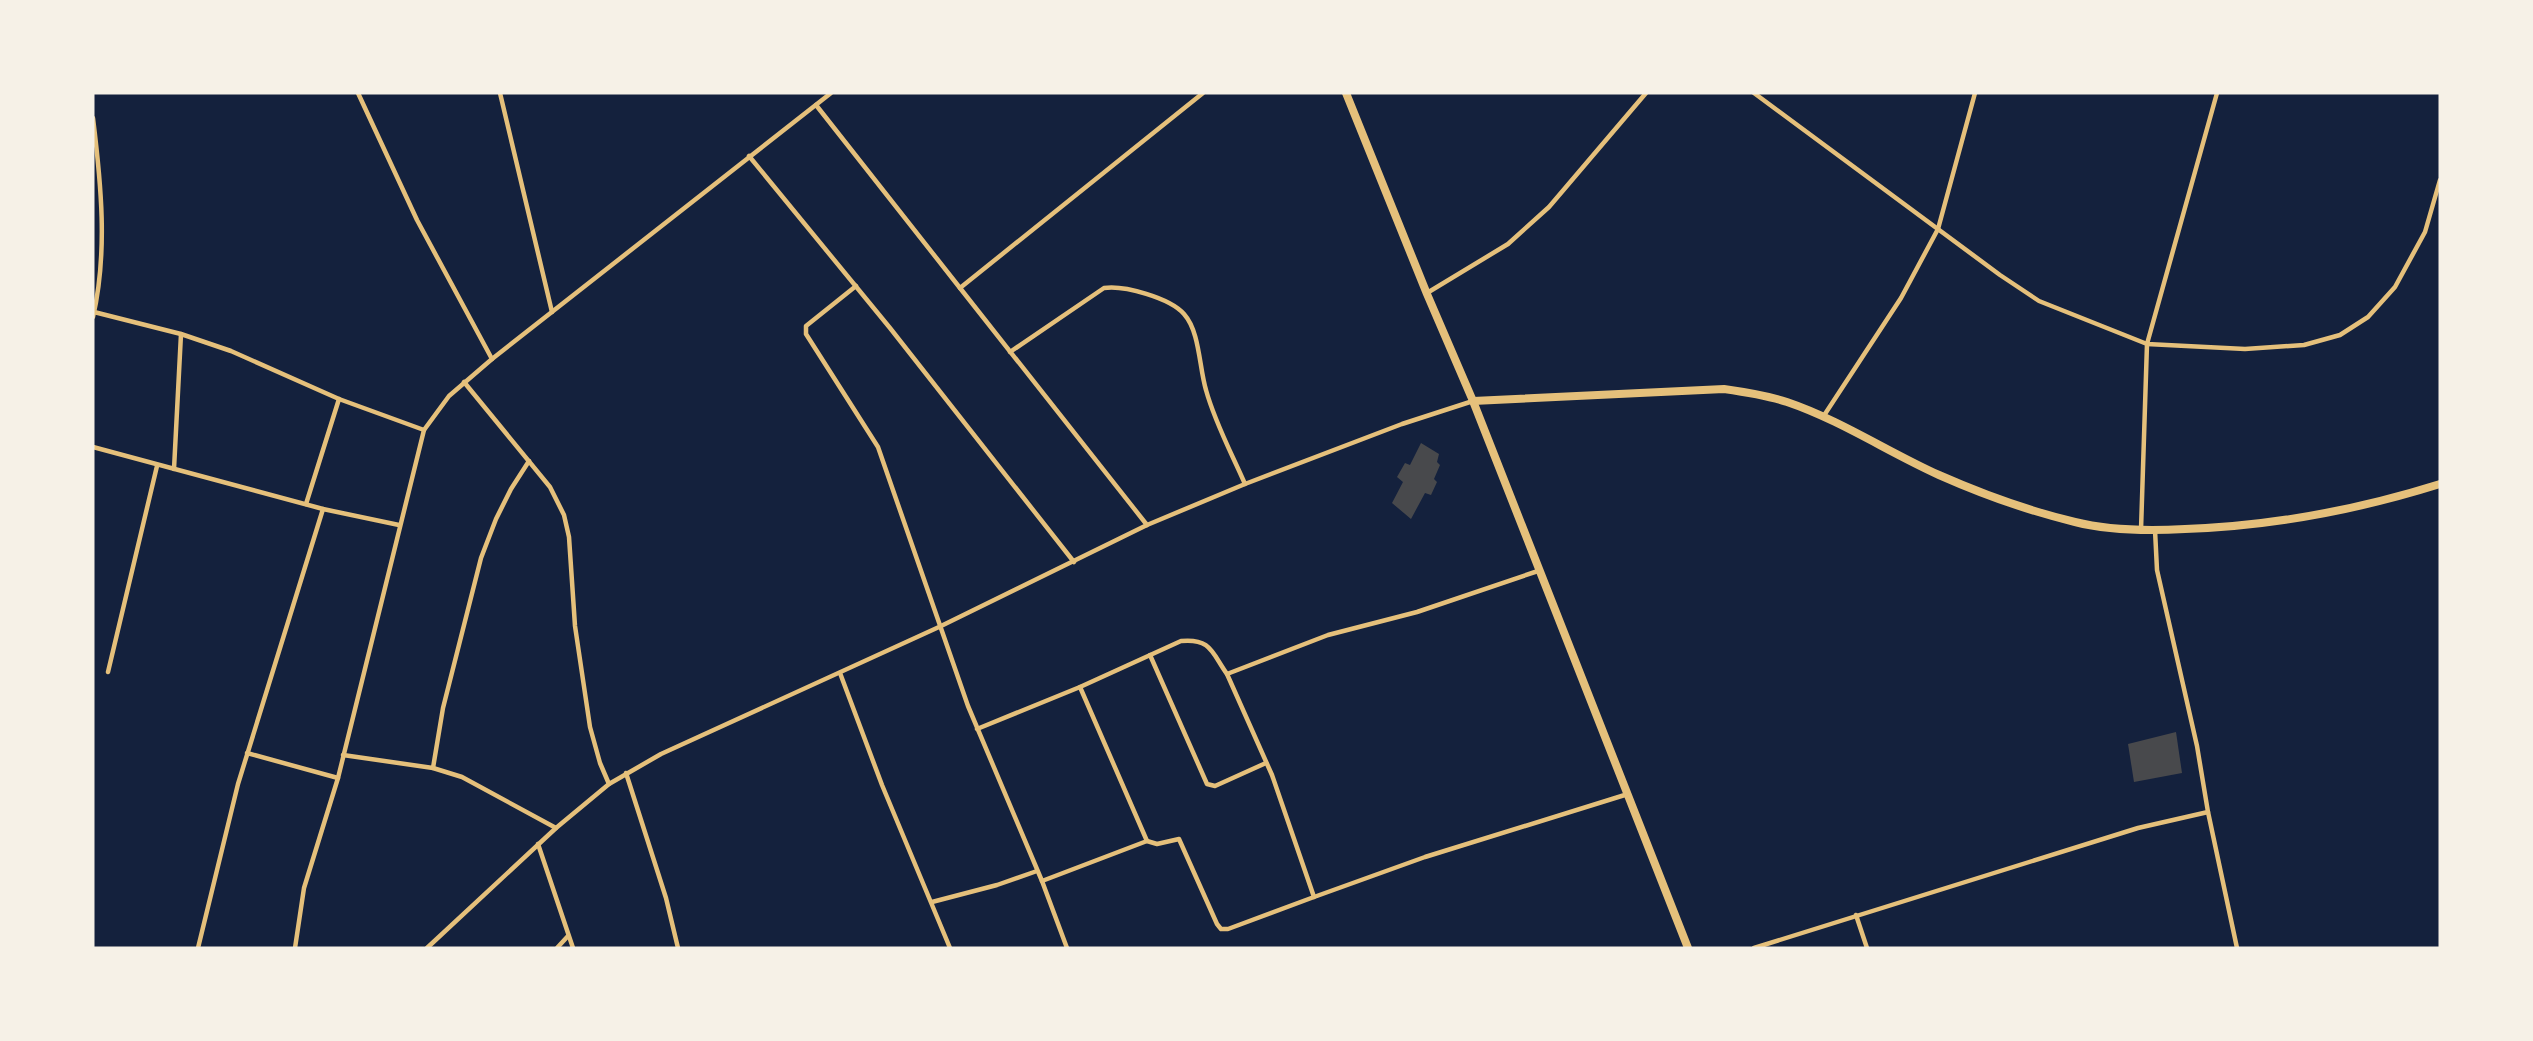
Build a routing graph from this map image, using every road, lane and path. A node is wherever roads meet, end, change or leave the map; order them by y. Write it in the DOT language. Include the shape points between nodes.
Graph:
graph roads {
  1 [pos="358,93"];
  2 [pos="500,93"];
  3 [pos="831,93"];
  4 [pos="1203,93"];
  5 [pos="1346,93"];
  6 [pos="1646,93"];
  7 [pos="1754,93"];
  8 [pos="1975,93"];
  9 [pos="2217,93"];
  10 [pos="816,104"];
  11 [pos="93,118"];
  12 [pos="749,156"];
  13 [pos="2440,180"];
  14 [pos="1938,229"];
  15 [pos="856,286"];
  16 [pos="960,288"];
  17 [pos="1427,294"];
  18 [pos="552,312"];
  19 [pos="93,314"];
  20 [pos="181,334"];
  21 [pos="2147,344"];
  22 [pos="1010,352"];
  23 [pos="492,359"];
  24 [pos="464,382"];
  25 [pos="339,399"];
  26 [pos="1473,401"];
  27 [pos="1823,417"];
  28 [pos="424,430"];
  29 [pos="93,447"];
  30 [pos="529,461"];
  31 [pos="157,466"];
  32 [pos="174,469"];
  33 [pos="1245,484"];
  34 [pos="2440,484"];
  35 [pos="306,504"];
  36 [pos="323,509"];
  37 [pos="399,525"];
  38 [pos="1147,525"];
  39 [pos="2141,530"];
  40 [pos="2155,530"];
  41 [pos="1074,562"];
  42 [pos="1538,571"];
  43 [pos="939,627"];
  44 [pos="1150,655"];
  45 [pos="108,672"];
  46 [pos="839,673"];
  47 [pos="1227,674"];
  48 [pos="1080,687"];
  49 [pos="977,729"];
  50 [pos="247,752"];
  51 [pos="343,755"];
  52 [pos="1266,762"];
  53 [pos="433,768"];
  54 [pos="626,773"];
  55 [pos="338,778"];
  56 [pos="609,784"];
  57 [pos="1628,794"];
  58 [pos="2208,812"];
  59 [pos="556,828"];
  60 [pos="1147,841"];
  61 [pos="538,844"];
  62 [pos="1037,870"];
  63 [pos="1042,881"];
  64 [pos="1314,897"];
  65 [pos="932,902"];
  66 [pos="1856,915"];
  67 [pos="568,936"];
  68 [pos="198,948"];
  69 [pos="295,948"];
  70 [pos="427,948"];
  71 [pos="557,948"];
  72 [pos="573,948"];
  73 [pos="678,948"];
  74 [pos="950,948"];
  75 [pos="1067,948"];
  76 [pos="1688,948"];
  77 [pos="1754,948"];
  78 [pos="1867,948"];
  79 [pos="2237,948"];
  1 -- 23 [label="street" via="417,220"];
  2 -- 18 [label="street"];
  3 -- 10 [label="street"];
  4 -- 16 [label="street"];
  5 -- 17 [label="main road"];
  6 -- 17 [label="street" via="1549,207 1508,244"];
  7 -- 14 [label="street"];
  8 -- 14 [label="street"];
  9 -- 21 [label="street"];
  10 -- 12 [label="street"];
  10 -- 16 [label="street"];
  11 -- 19 [label="street" via="102,191"];
  12 -- 15 [label="street"];
  12 -- 18 [label="street"];
  13 -- 21 [label="street" via="2425,232 2395,287 2368,317 2340,335 2304,345 2245,349"];
  14 -- 21 [label="street" via="2039,301"];
  14 -- 27 [label="street" via="1901,298"];
  15 -- 41 [label="street"];
  15 -- 43 [label="street" via="806,326 806,334 878,447"];
  16 -- 22 [label="street"];
  17 -- 26 [label="main road"];
  18 -- 23 [label="street"];
  19 -- 20 [label="street"];
  20 -- 25 [label="street"];
  20 -- 32 [label="street"];
  21 -- 39 [label="street"];
  22 -- 33 [label="street" via="1104,288 1118,286 1173,305 1185,315 1193,334 1206,391"];
  22 -- 38 [label="street"];
  23 -- 24 [label="street"];
  24 -- 28 [label="street"];
  24 -- 30 [label="street"];
  25 -- 28 [label="street"];
  25 -- 35 [label="street"];
  26 -- 27 [label="main road" via="1724,389 1786,401"];
  26 -- 33 [label="street"];
  26 -- 42 [label="main road"];
  27 -- 39 [label="main road" via="1940,475 2012,503 2075,522"];
  28 -- 37 [label="street"];
  29 -- 31 [label="street"];
  30 -- 53 [label="street" via="506,499 481,558 443,708"];
  30 -- 56 [label="street" via="564,515 590,727"];
  31 -- 32 [label="street"];
  31 -- 45 [label="street"];
  32 -- 35 [label="street"];
  33 -- 38 [label="street"];
  34 -- 40 [label="main road" via="2290,519 2238,527"];
  35 -- 36 [label="street"];
  36 -- 37 [label="street"];
  36 -- 50 [label="street"];
  37 -- 51 [label="street"];
  38 -- 41 [label="street"];
  39 -- 40 [label="main road"];
  40 -- 58 [label="street" via="2159,584"];
  41 -- 43 [label="street"];
  42 -- 47 [label="street" via="1417,612 1328,635"];
  42 -- 57 [label="main road"];
  43 -- 46 [label="street"];
  43 -- 49 [label="street"];
  44 -- 47 [label="street" via="1181,641 1200,640"];
  44 -- 48 [label="street"];
  44 -- 52 [label="street" via="1207,784 1215,786"];
  46 -- 54 [label="street"];
  46 -- 65 [label="street"];
  47 -- 52 [label="street"];
  48 -- 49 [label="street"];
  48 -- 60 [label="street"];
  49 -- 62 [label="street"];
  50 -- 55 [label="street"];
  50 -- 68 [label="street"];
  51 -- 53 [label="street"];
  51 -- 55 [label="street"];
  52 -- 64 [label="street"];
  53 -- 59 [label="street" via="462,777"];
  54 -- 56 [label="street"];
  54 -- 73 [label="street"];
  55 -- 69 [label="street" via="304,888"];
  56 -- 59 [label="street"];
  57 -- 64 [label="street"];
  57 -- 76 [label="main road"];
  58 -- 66 [label="street" via="2137,828"];
  58 -- 79 [label="street"];
  59 -- 61 [label="street"];
  60 -- 63 [label="street"];
  60 -- 64 [label="street" via="1181,840 1221,929"];
  61 -- 67 [label="street"];
  61 -- 70 [label="street"];
  62 -- 63 [label="street"];
  62 -- 65 [label="street"];
  63 -- 75 [label="street"];
  65 -- 74 [label="street"];
  66 -- 77 [label="street"];
  66 -- 78 [label="street"];
  67 -- 71 [label="street"];
  67 -- 72 [label="street"];
}
